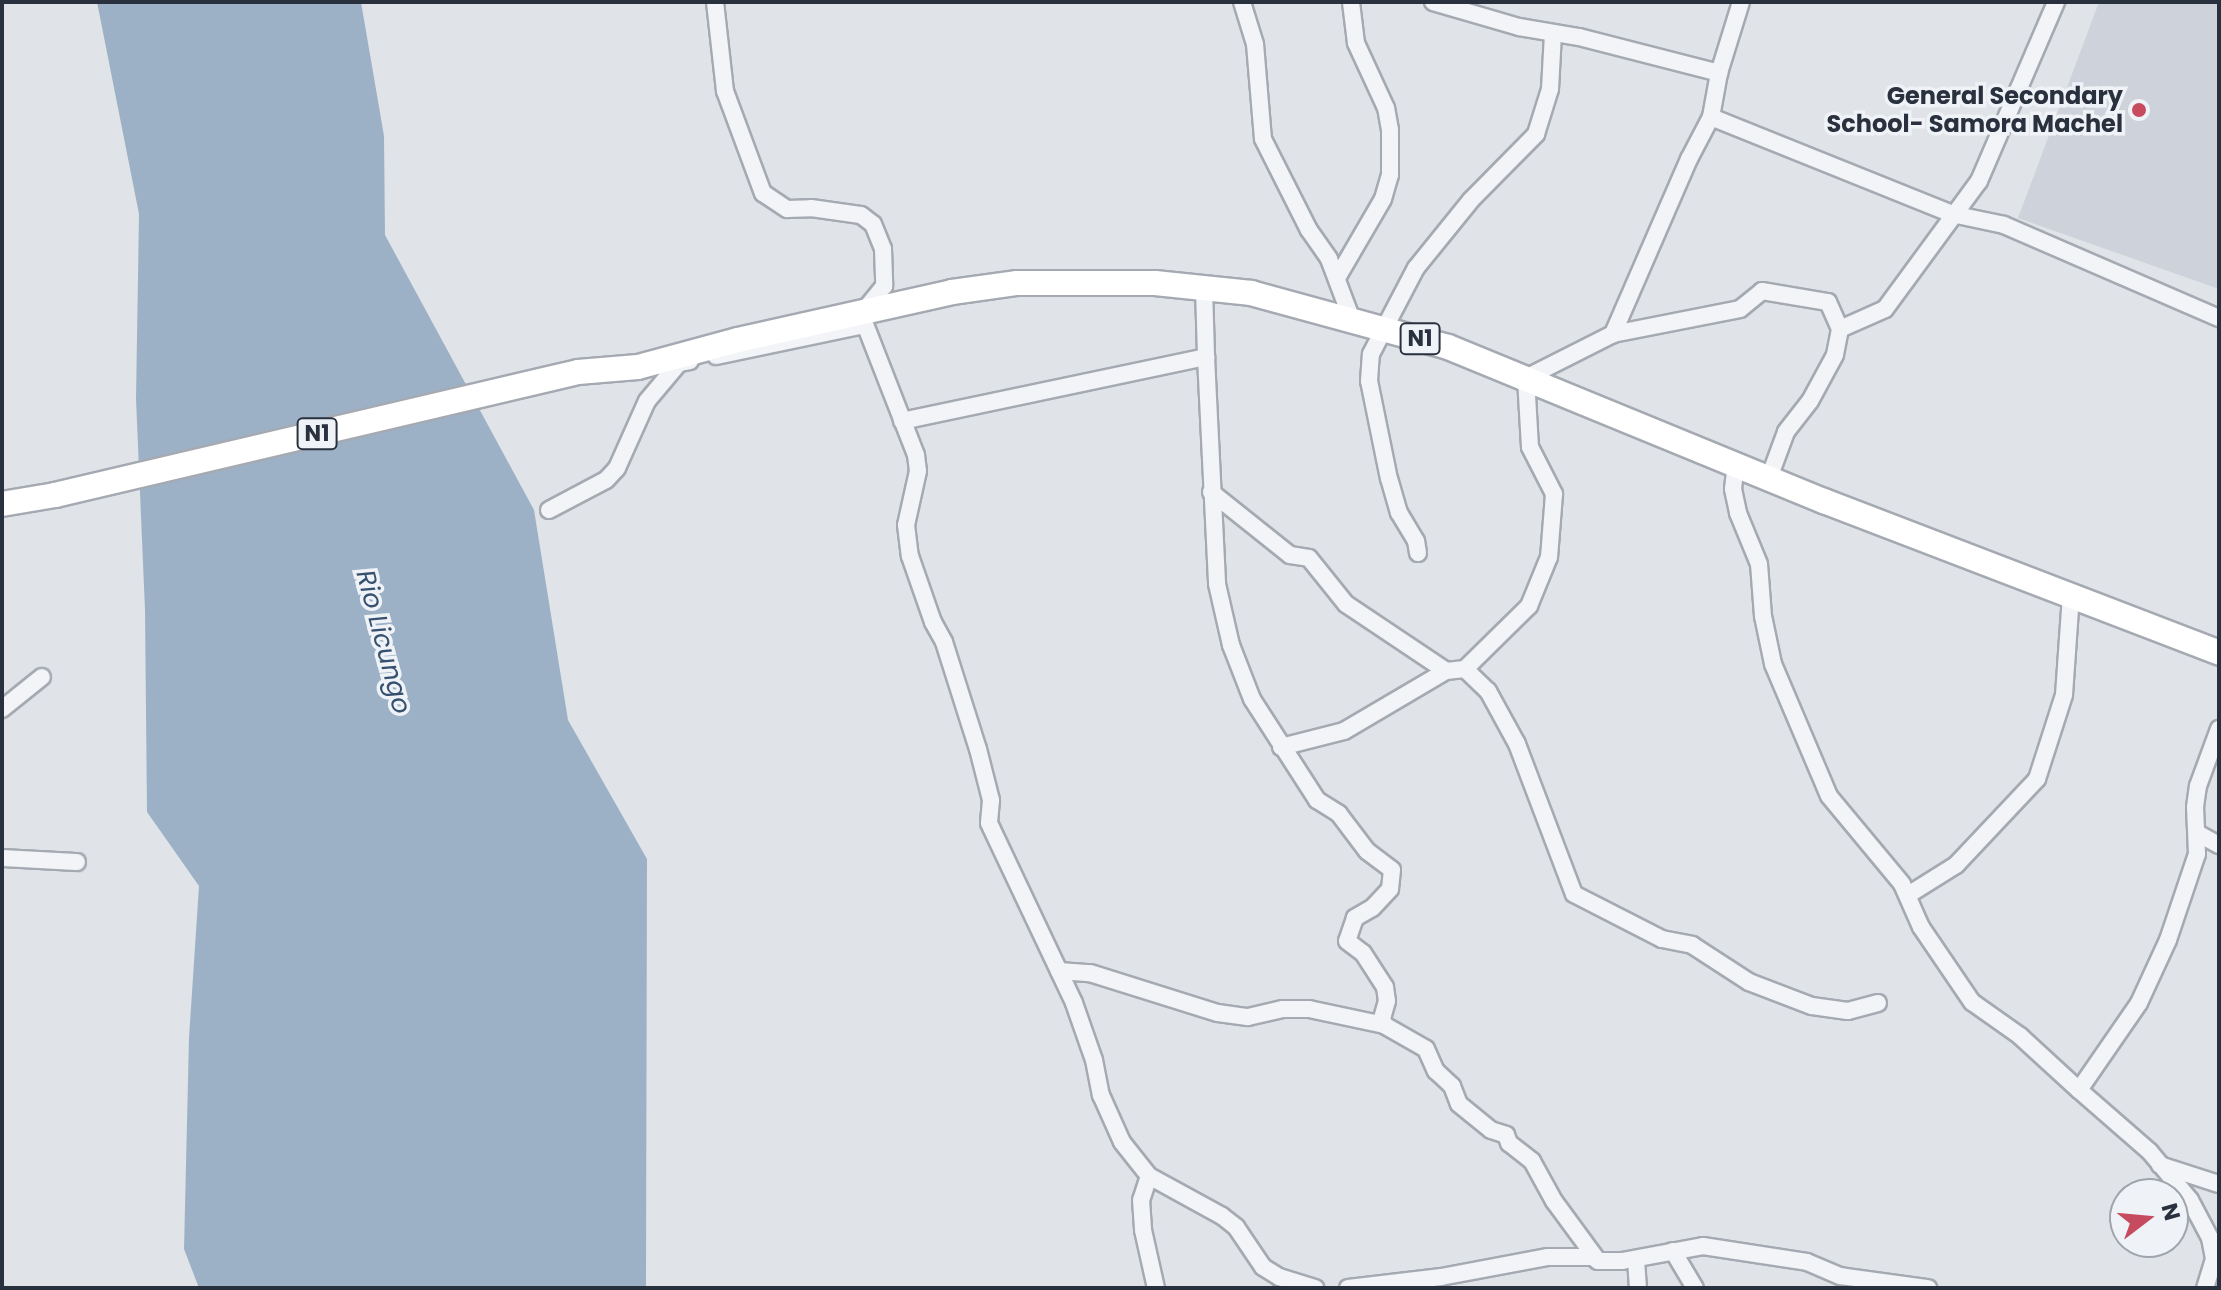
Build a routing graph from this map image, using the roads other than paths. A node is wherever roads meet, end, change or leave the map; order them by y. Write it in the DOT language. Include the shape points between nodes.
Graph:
graph roads {
  1 [pos="715,2"];
  2 [pos="1242,2"];
  3 [pos="1351,2"];
  4 [pos="1433,2"];
  5 [pos="1741,2"];
  6 [pos="2056,2"];
  7 [pos="1553,33"];
  8 [pos="1719,73"];
  9 [pos="1711,117"];
  10 [pos="1952,214"];
  11 [pos="1337,278"];
  12 [pos="1204,288"];
  13 [pos="2219,318"];
  14 [pos="862,320"];
  15 [pos="1352,320"];
  16 [pos="1840,329"];
  17 [pos="1387,330"];
  18 [pos="1613,334"];
  19 [pos="1206,357"];
  20 [pos="1526,378"];
  21 [pos="902,421"];
  22 [pos="1736,464"];
  23 [pos="1769,478"];
  24 [pos="1211,492"];
  25 [pos="2,504"];
  26 [pos="549,510"];
  27 [pos="1418,553"];
  28 [pos="2071,596"];
  29 [pos="2219,653"];
  30 [pos="1465,669"];
  31 [pos="1446,671"];
  32 [pos="42,677"];
  33 [pos="2,709"];
  34 [pos="2219,729"];
  35 [pos="1281,747"];
  36 [pos="2197,833"];
  37 [pos="2219,845"];
  38 [pos="2,858"];
  39 [pos="77,862"];
  40 [pos="1908,895"];
  41 [pos="1059,971"];
  42 [pos="1878,1003"];
  43 [pos="1384,1025"];
  44 [pos="2079,1090"];
  45 [pos="2159,1165"];
  46 [pos="1149,1176"];
  47 [pos="2219,1184"];
  48 [pos="1673,1251"];
  49 [pos="1636,1260"];
  50 [pos="1598,1261"];
  51 [pos="1840,1282"];
  52 [pos="1156,1288"];
  53 [pos="1315,1288"];
  54 [pos="1348,1288"];
  55 [pos="1638,1288"];
  56 [pos="1695,1288"];
  57 [pos="1928,1288"];
  58 [pos="2205,1288"];
  1 -- 14 [label="street" via="725,91 763,193 787,209 861,215 873,224 883,249 884,286"];
  2 -- 11 [label="street" via="1255,44 1263,139"];
  3 -- 11 [label="street" via="1356,43 1386,108 1390,175 1383,199"];
  4 -- 7 [label="street"];
  5 -- 8 [label="street"];
  6 -- 10 [label="street" via="1979,181"];
  7 -- 8 [label="street"];
  7 -- 17 [label="street" via="1550,89 1536,134 1471,200 1416,268"];
  8 -- 9 [label="street"];
  9 -- 10 [label="street"];
  9 -- 18 [label="street"];
  10 -- 13 [label="street" via="2004,225"];
  10 -- 16 [label="street" via="1885,309"];
  11 -- 15 [label="street"];
  12 -- 14 [label="highway, N1" via="1094,281 1017,283 952,292"];
  12 -- 15 [label="highway, N1" via="1251,293"];
  12 -- 19 [label="street"];
  14 -- 21 [label="street"];
  14 -- 25 [label="highway, N1" via="738,340 638,367 578,372"];
  14 -- 26 [label="street" via="679,363 647,401 617,468 594,489"];
  15 -- 17 [label="highway, N1"];
  16 -- 18 [label="street" via="1828,302 1762,291 1740,309"];
  16 -- 23 [label="street" via="1835,355 1786,432"];
  17 -- 20 [label="highway, N1"];
  17 -- 27 [label="street" via="1371,354 1369,381 1389,479"];
  18 -- 20 [label="street"];
  19 -- 21 [label="street"];
  19 -- 24 [label="street"];
  20 -- 22 [label="highway, N1"];
  20 -- 30 [label="street" via="1530,447 1554,494 1549,557 1529,606"];
  21 -- 41 [label="street" via="918,471 906,525 910,556 978,749 991,800 989,823"];
  22 -- 23 [label="highway, N1"];
  22 -- 40 [label="street" via="1733,489 1759,564 1773,664 1799,730 1829,796"];
  23 -- 28 [label="highway, N1"];
  24 -- 31 [label="street" via="1282,550 1309,558 1346,604"];
  24 -- 35 [label="street" via="1223,619 1252,699"];
  28 -- 29 [label="highway, N1"];
  28 -- 40 [label="street" via="2068,673 2037,779 1967,855"];
  30 -- 31 [label="street"];
  30 -- 42 [label="street" via="1488,691 1517,744 1574,894 1662,939 1692,945 1749,982 1812,1006 1848,1011"];
  31 -- 35 [label="street" via="1344,731"];
  32 -- 33 [label="street"];
  34 -- 36 [label="street" via="2198,786"];
  35 -- 43 [label="street" via="1317,800 1339,814 1367,851 1392,870 1390,889 1355,918 1347,939 1385,987"];
  36 -- 37 [label="street"];
  36 -- 44 [label="street" via="2190,879 2155,969 2139,1003"];
  38 -- 39 [label="street"];
  40 -- 44 [label="street" via="1921,927 1972,1002 2020,1036"];
  41 -- 43 [label="street" via="1090,973 1218,1013 1248,1017 1309,1009"];
  41 -- 46 [label="street" via="1094,1060 1101,1095 1122,1142"];
  43 -- 50 [label="street" via="1426,1049 1459,1104 1491,1130 1506,1135 1532,1161"];
  44 -- 45 [label="street"];
  45 -- 47 [label="street"];
  45 -- 58 [label="street" via="2190,1200 2210,1238 2214,1259"];
  46 -- 52 [label="street" via="1141,1200"];
  46 -- 53 [label="street" via="1236,1227 1263,1267"];
  48 -- 49 [label="street"];
  48 -- 51 [label="street" via="1703,1246 1743,1250 1807,1262"];
  48 -- 56 [label="street"];
  49 -- 50 [label="street"];
  49 -- 55 [label="street"];
  50 -- 54 [label="street" via="1548,1257"];
  51 -- 57 [label="street"];
}
